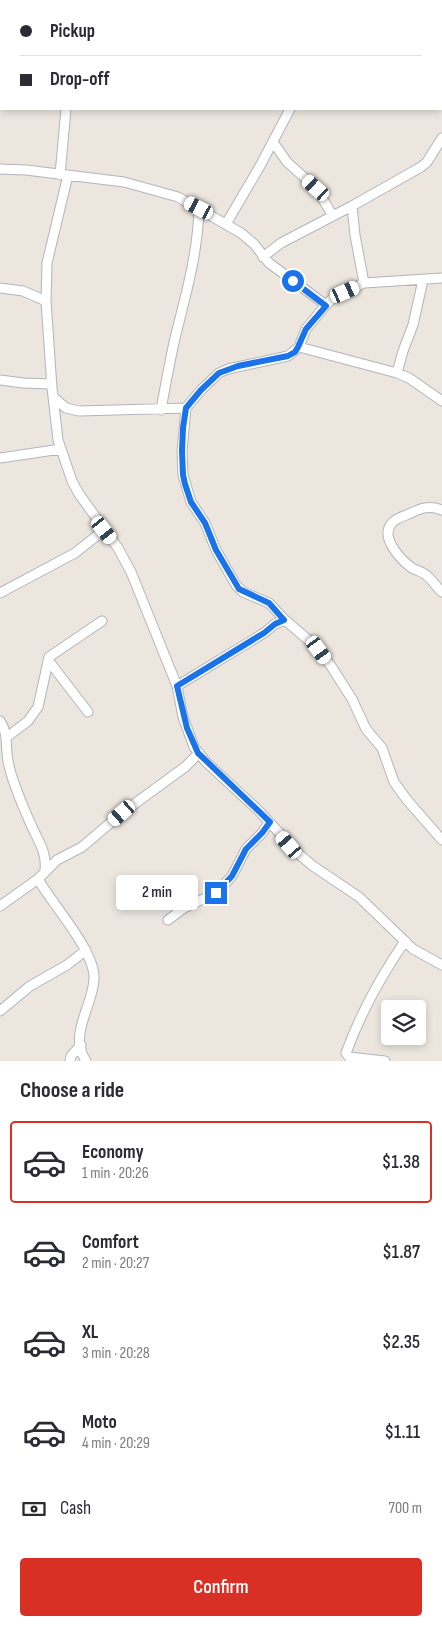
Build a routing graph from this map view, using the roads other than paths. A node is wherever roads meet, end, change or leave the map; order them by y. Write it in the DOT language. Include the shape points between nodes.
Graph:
graph roads {
  1 [pos="66,110"];
  2 [pos="289,110"];
  3 [pos="442,138"];
  4 [pos="273,142"];
  5 [pos="0,169"];
  6 [pos="64,175"];
  7 [pos="352,206"];
  8 [pos="199,208"];
  9 [pos="334,216"];
  10 [pos="226,224"];
  11 [pos="263,257"];
  12 [pos="442,278"];
  13 [pos="423,280"];
  14 [pos="364,283"];
  15 [pos="0,288"];
  16 [pos="46,301"];
  17 [pos="326,306"];
  18 [pos="298,347"];
  19 [pos="398,373"];
  20 [pos="0,380"];
  21 [pos="52,384"];
  22 [pos="53,396"];
  23 [pos="442,401"];
  24 [pos="186,408"];
  25 [pos="161,410"];
  26 [pos="61,449"];
  27 [pos="0,458"];
  28 [pos="442,510"];
  29 [pos="104,530"];
  30 [pos="442,592"];
  31 [pos="0,593"];
  32 [pos="284,620"];
  33 [pos="102,621"];
  34 [pos="48,660"];
  35 [pos="177,686"];
  36 [pos="88,712"];
  37 [pos="1,725"];
  38 [pos="7,737"];
  39 [pos="198,753"];
  40 [pos="270,822"];
  41 [pos="442,840"];
  42 [pos="45,870"];
  43 [pos="38,878"];
  44 [pos="0,906"];
  45 [pos="168,920"];
  46 [pos="405,940"];
  47 [pos="86,950"];
  48 [pos="442,965"];
  49 [pos="0,1011"];
  50 [pos="81,1045"];
  51 [pos="70,1061"];
  52 [pos="86,1061"];
  53 [pos="385,1061"];
  1 -- 6 [label="street"];
  2 -- 4 [label="street"];
  3 -- 7 [label="street" via="421,167"];
  4 -- 9 [label="street" via="287,162 316,188"];
  4 -- 10 [label="street"];
  5 -- 6 [label="street"];
  6 -- 8 [label="street" via="124,182 158,190"];
  6 -- 16 [label="street" via="47,263"];
  7 -- 9 [label="street"];
  7 -- 14 [label="street"];
  8 -- 10 [label="street"];
  8 -- 25 [label="street" via="199,230 191,277"];
  9 -- 11 [label="street" via="281,243"];
  10 -- 11 [label="street" via="254,244"];
  11 -- 17 [label="street"];
  12 -- 13 [label="street"];
  13 -- 14 [label="street"];
  13 -- 19 [label="street"];
  14 -- 17 [label="street" via="331,300"];
  15 -- 16 [label="street" via="23,291"];
  16 -- 21 [label="street"];
  17 -- 18 [label="street" via="306,329"];
  18 -- 19 [label="street"];
  18 -- 24 [label="street" via="288,356 219,373"];
  19 -- 23 [label="street"];
  20 -- 21 [label="street"];
  21 -- 22 [label="street"];
  22 -- 25 [label="street" via="66,408 79,411"];
  22 -- 26 [label="street"];
  24 -- 25 [label="street"];
  24 -- 32 [label="street" via="183,475 191,502 238,587 269,603"];
  26 -- 27 [label="street"];
  26 -- 29 [label="street" via="72,481"];
  28 -- 30 [label="street" via="421,508 393,522 389,533 392,548 411,567 428,576"];
  29 -- 31 [label="street" via="75,553"];
  29 -- 35 [label="street" via="126,561"];
  32 -- 35 [label="street"];
  32 -- 41 [label="street" via="313,644 331,666 366,728 382,748 394,782"];
  33 -- 34 [label="street" via="51,654"];
  34 -- 36 [label="street"];
  34 -- 38 [label="street" via="38,707"];
  35 -- 39 [label="street" via="187,728"];
  37 -- 38 [label="street"];
  38 -- 42 [label="street" via="8,762 45,854"];
  39 -- 40 [label="street"];
  39 -- 42 [label="street" via="185,768 122,813 82,847"];
  40 -- 45 [label="street" via="246,849 232,876 216,893 184,908"];
  40 -- 46 [label="street" via="312,866 359,897"];
  42 -- 43 [label="street"];
  43 -- 44 [label="street"];
  43 -- 47 [label="street"];
  46 -- 48 [label="street" via="415,951"];
  46 -- 53 [label="street" via="383,973 346,1053 349,1057"];
  47 -- 49 [label="street" via="30,986"];
  47 -- 50 [label="street" via="92,961 94,980 80,1025"];
  50 -- 51 [label="street"];
  50 -- 52 [label="street"];
}
